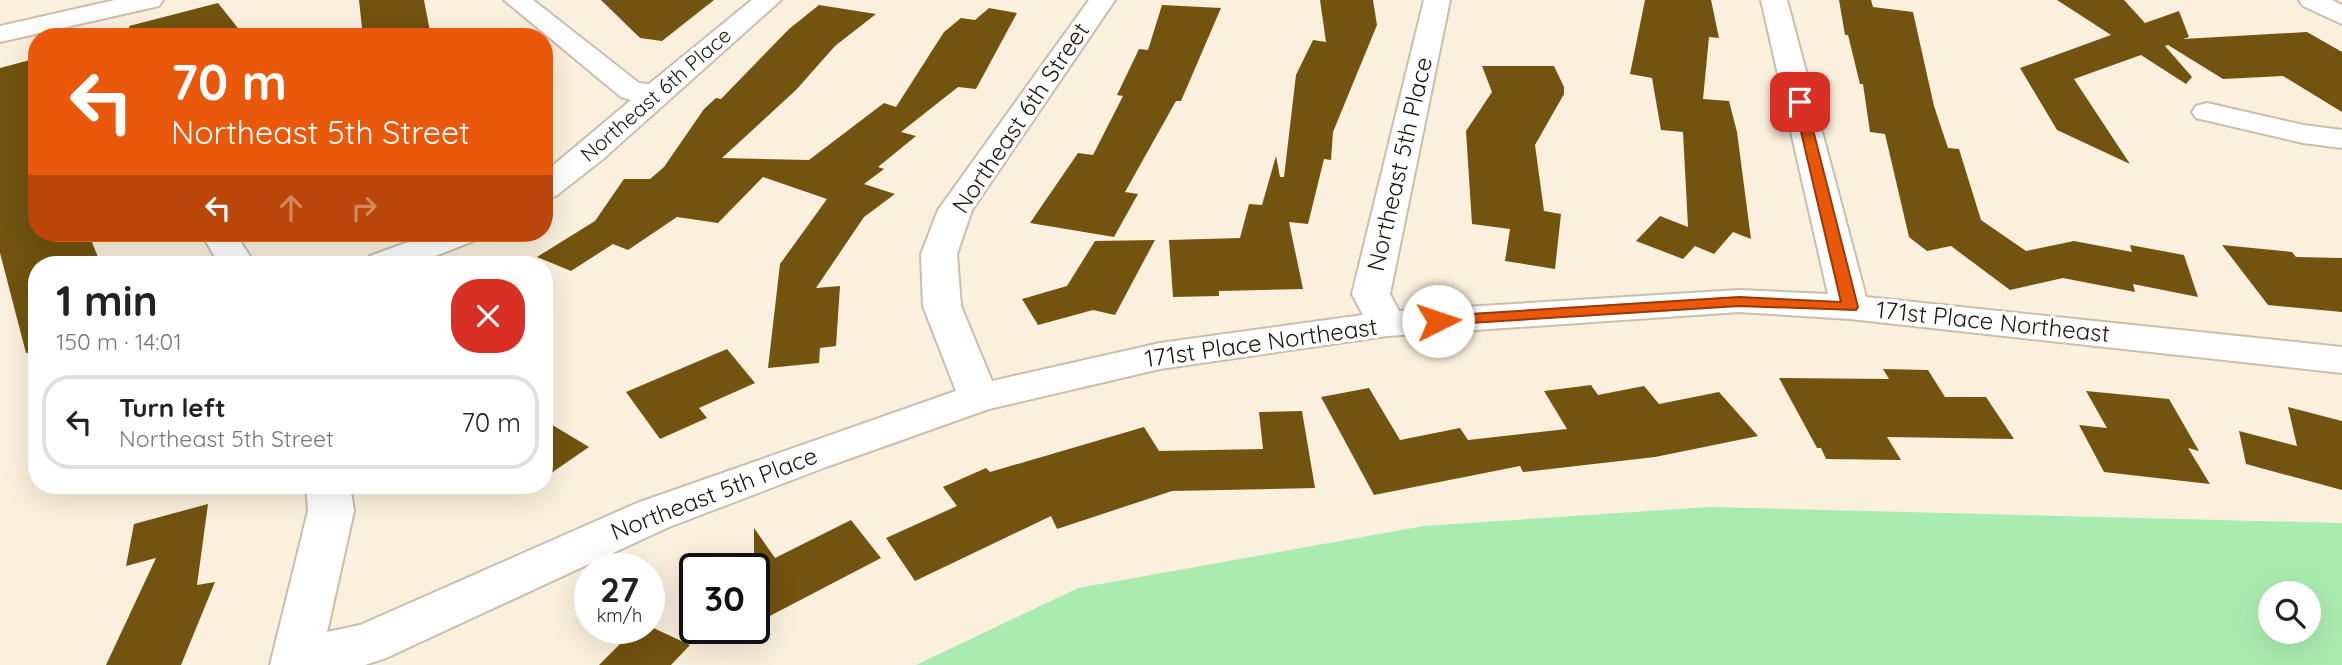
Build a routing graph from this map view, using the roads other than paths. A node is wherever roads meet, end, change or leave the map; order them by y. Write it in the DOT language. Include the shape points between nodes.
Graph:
graph roads {
  1 [pos="150,0"];
  2 [pos="517,0"];
  3 [pos="768,0"];
  4 [pos="1102,0"];
  5 [pos="1437,0"];
  6 [pos="1774,0"];
  7 [pos="2312,0"];
  8 [pos="2342,16"];
  9 [pos="95,25"];
  10 [pos="63,28"];
  11 [pos="552,28"];
  12 [pos="553,29"];
  13 [pos="28,31"];
  14 [pos="0,34"];
  15 [pos="655,94"];
  16 [pos="2207,112"];
  17 [pos="2342,139"];
  18 [pos="553,182"];
  19 [pos="440,242"];
  20 [pos="404,256"];
  21 [pos="1850,307"];
  22 [pos="1387,324"];
  23 [pos="2342,360"];
  24 [pos="979,398"];
  25 [pos="329,494"];
  26 [pos="296,662"];
  1 -- 9 [label="street"];
  2 -- 11 [label="street"];
  3 -- 15 [label="street, Northeast 6th Place"];
  4 -- 24 [label="street, Northeast 6th Street" via="956,211 939,254 942,306"];
  5 -- 22 [label="street, Northeast 5th Place" via="1371,294"];
  6 -- 21 [label="street"];
  7 -- 8 [label="street"];
  9 -- 10 [label="street"];
  12 -- 15 [label="street" via="631,91"];
  13 -- 14 [label="street"];
  15 -- 18 [label="street, Northeast 6th Place"];
  16 -- 17 [label="street"];
  19 -- 20 [label="street"];
  21 -- 22 [label="street, 171st Place Northeast" via="1739,302"];
  21 -- 23 [label="street, 171st Place Northeast"];
  22 -- 24 [label="street, 171st Place Northeast" via="1160,356"];
  24 -- 26 [label="street, Northeast 5th Place" via="653,515 368,644"];
  25 -- 26 [label="street" via="331,510"];
}
